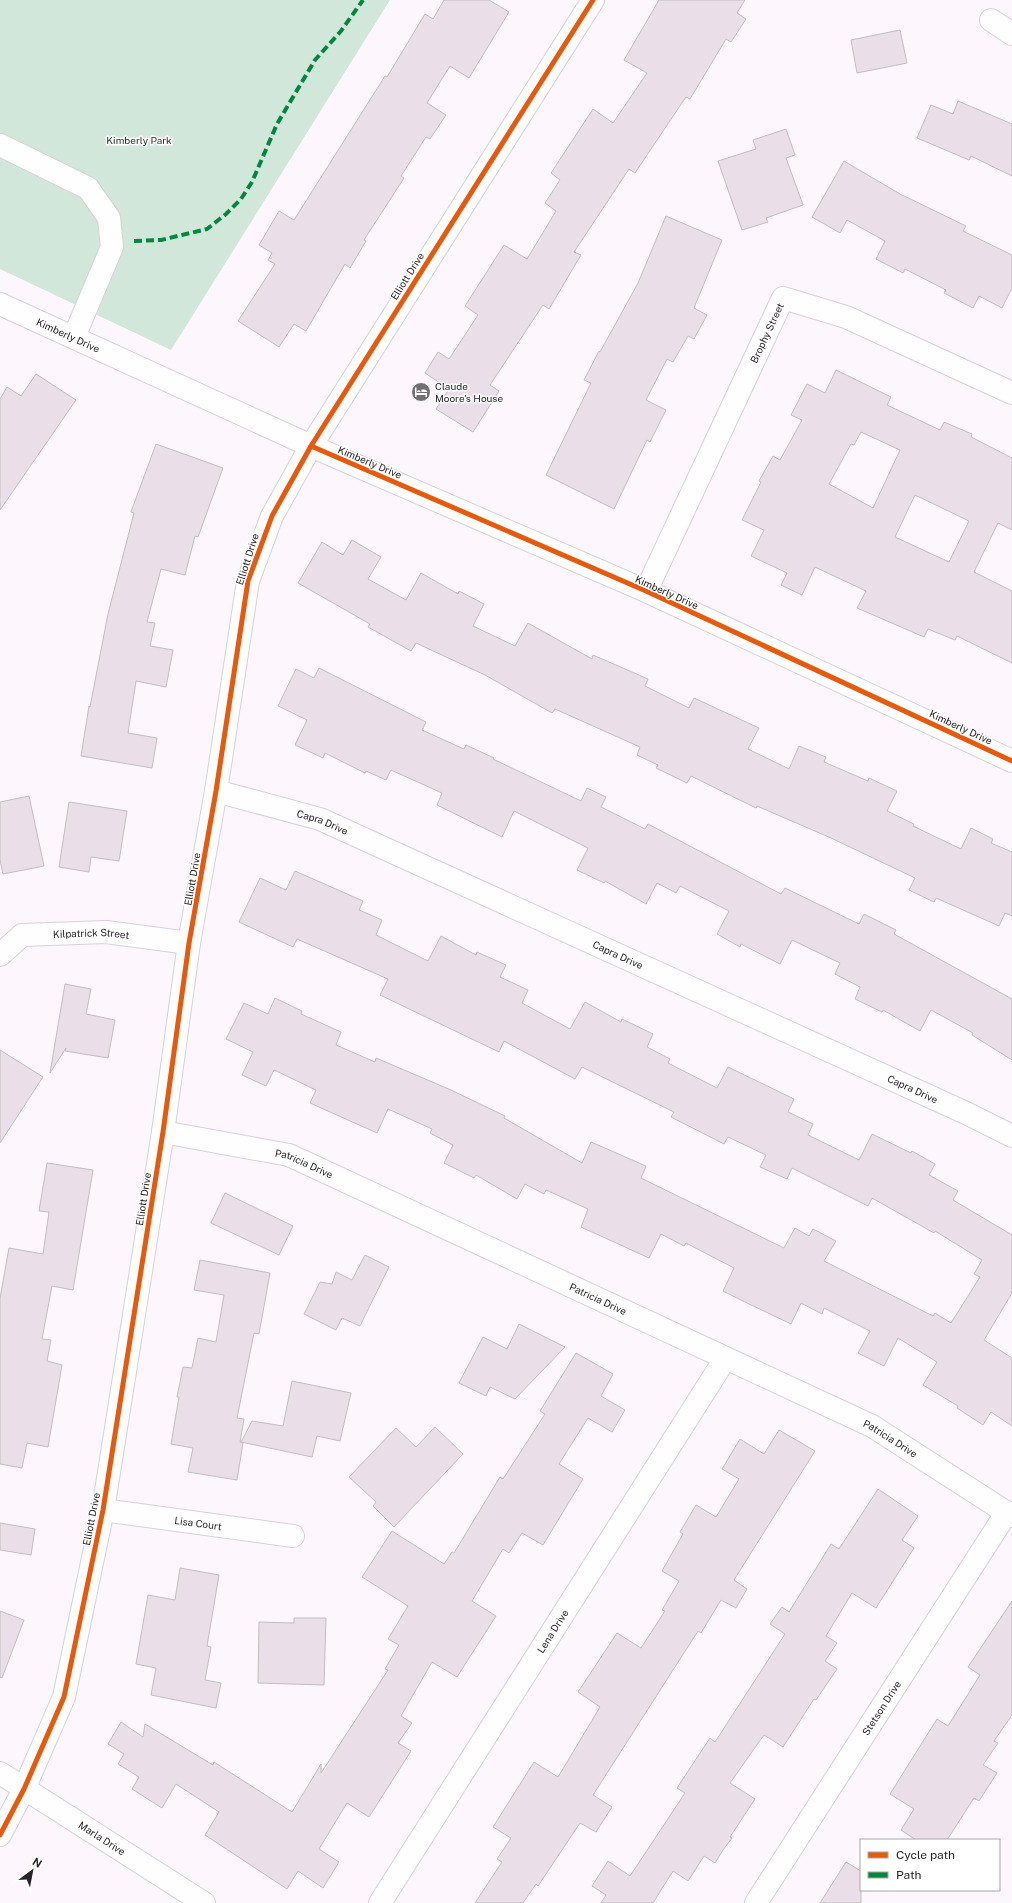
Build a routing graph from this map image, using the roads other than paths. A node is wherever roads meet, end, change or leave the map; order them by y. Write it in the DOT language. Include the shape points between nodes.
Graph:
graph roads {
  1 [pos="593,0"];
  2 [pos="991,20"];
  3 [pos="1012,34"];
  4 [pos="0,145"];
  5 [pos="0,304"];
  6 [pos="74,337"];
  7 [pos="1012,393"];
  8 [pos="311,446"];
  9 [pos="646,591"];
  10 [pos="1012,761"];
  11 [pos="216,791"];
  12 [pos="189,943"];
  13 [pos="0,955"];
  14 [pos="163,1132"];
  15 [pos="1012,1136"];
  16 [pos="725,1360"];
  17 [pos="103,1510"];
  18 [pos="1009,1514"];
  19 [pos="293,1536"];
  20 [pos="0,1773"];
  21 [pos="24,1788"];
  22 [pos="0,1835"];
  23 [pos="204,1903"];
  24 [pos="380,1903"];
  25 [pos="756,1903"];
  1 -- 8 [label="street, Elliott Drive"];
  2 -- 3 [label="street"];
  4 -- 6 [label="street" via="88,188 109,218 112,247"];
  5 -- 6 [label="street, Kimberly Drive"];
  6 -- 8 [label="street, Kimberly Drive"];
  7 -- 9 [label="street, Brophy Street" via="846,317 783,298"];
  8 -- 9 [label="street, Kimberly Drive"];
  8 -- 11 [label="street, Elliott Drive" via="272,516 248,581"];
  9 -- 10 [label="street, Kimberly Drive"];
  11 -- 12 [label="street, Elliott Drive"];
  11 -- 15 [label="street, Capra Drive" via="320,819"];
  12 -- 13 [label="street, Kilpatrick Street" via="106,932 22,935"];
  12 -- 14 [label="street, Elliott Drive"];
  14 -- 16 [label="street, Patricia Drive" via="289,1155"];
  14 -- 17 [label="street, Elliott Drive"];
  16 -- 18 [label="street, Patricia Drive" via="872,1426"];
  16 -- 24 [label="street, Lena Drive"];
  17 -- 19 [label="street, Lisa Court"];
  17 -- 21 [label="street, Elliott Drive" via="64,1696"];
  18 -- 25 [label="street, Stetson Drive"];
  20 -- 21 [label="street, Marla Drive"];
  21 -- 22 [label="street, Elliott Drive"];
  21 -- 23 [label="street, Marla Drive"];
}
